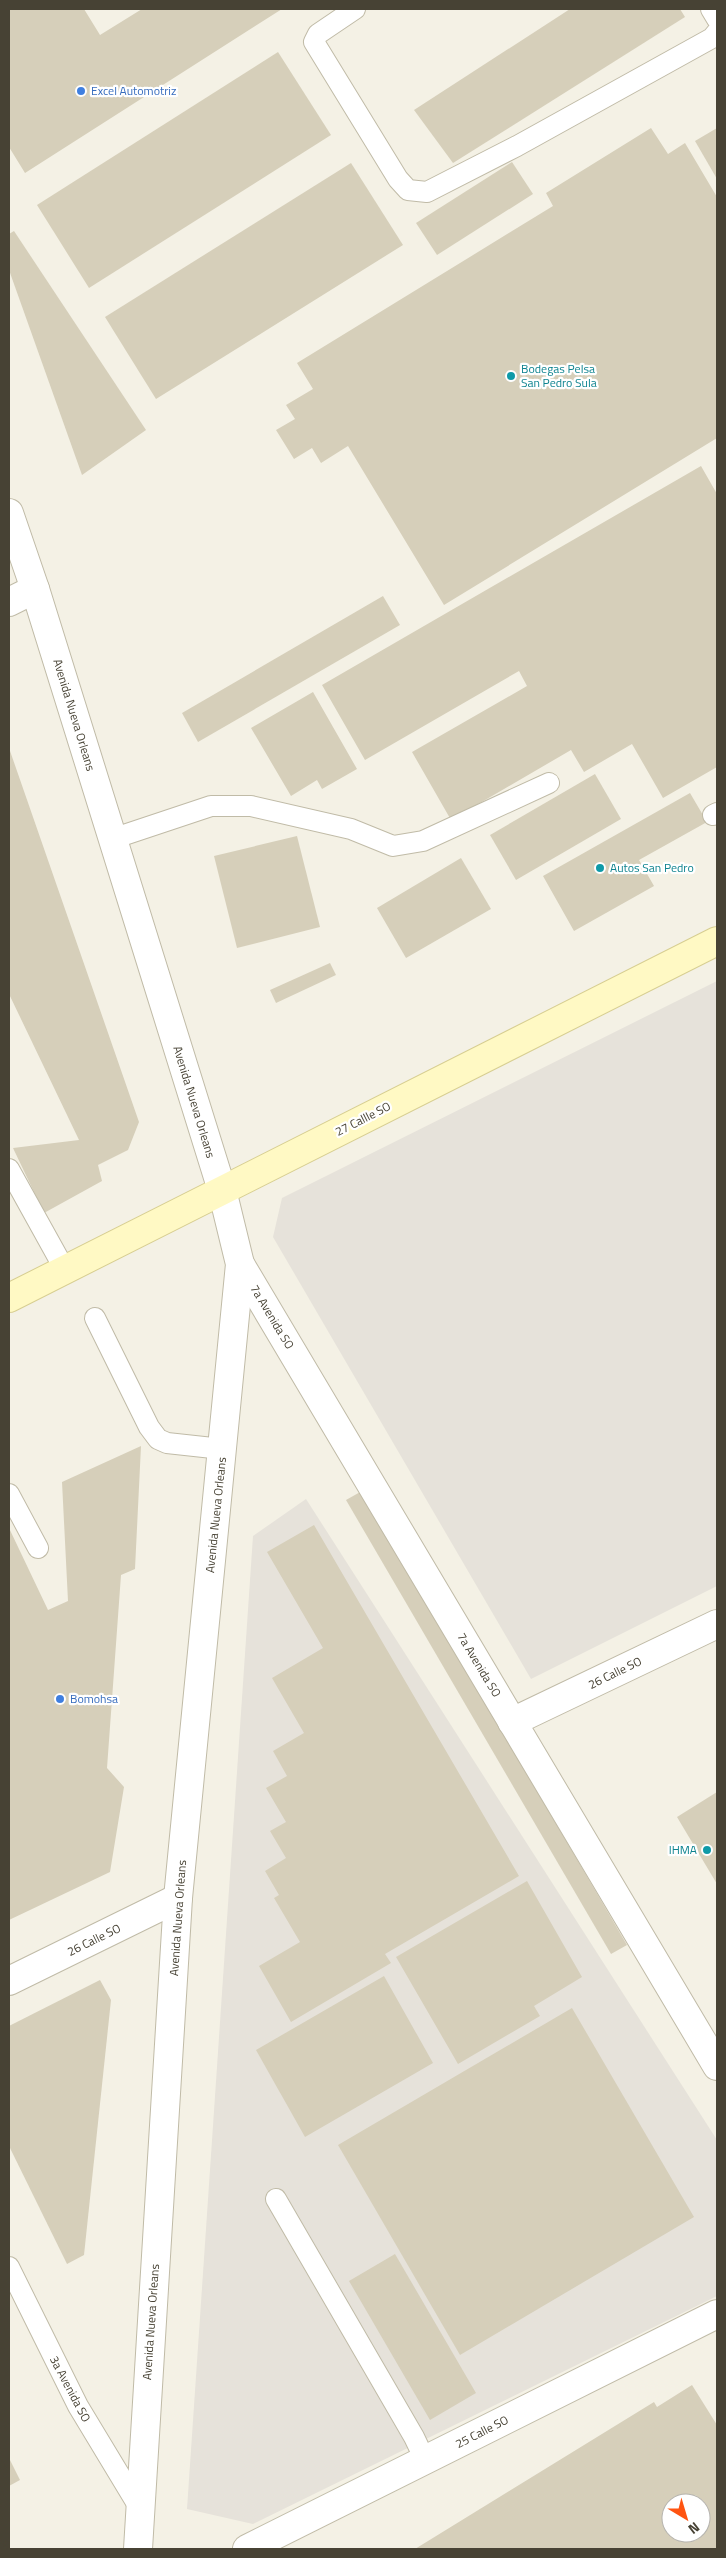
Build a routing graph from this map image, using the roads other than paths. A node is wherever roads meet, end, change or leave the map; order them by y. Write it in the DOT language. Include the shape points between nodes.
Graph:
graph roads {
  1 [pos="354,9"];
  2 [pos="711,9"];
  3 [pos="717,19"];
  4 [pos="717,32"];
  5 [pos="9,513"];
  6 [pos="35,589"];
  7 [pos="9,602"];
  8 [pos="549,783"];
  9 [pos="112,839"];
  10 [pos="717,941"];
  11 [pos="9,1169"];
  12 [pos="222,1190"];
  13 [pos="240,1264"];
  14 [pos="64,1270"];
  15 [pos="9,1298"];
  16 [pos="94,1318"];
  17 [pos="222,1449"];
  18 [pos="9,1494"];
  19 [pos="38,1548"];
  20 [pos="717,1624"];
  21 [pos="512,1722"];
  22 [pos="178,1898"];
  23 [pos="9,1981"];
  24 [pos="717,2066"];
  25 [pos="276,2199"];
  26 [pos="9,2267"];
  27 [pos="717,2314"];
  28 [pos="425,2460"];
  29 [pos="139,2507"];
  30 [pos="260,2546"];
  31 [pos="138,2549"];
  1 -- 4 [label="lane" via="318,34 314,42 398,179 408,190 427,192 526,142 712,38"];
  2 -- 3 [label="lane"];
  5 -- 6 [label="street, Avenida Nueva Orleans"];
  6 -- 7 [label="street"];
  6 -- 9 [label="street, Avenida Nueva Orleans"];
  8 -- 9 [label="lane" via="423,841 393,846 351,829 251,806 211,806"];
  9 -- 12 [label="street, Avenida Nueva Orleans"];
  10 -- 12 [label="main road, 27 Callle SO"];
  11 -- 14 [label="lane"];
  12 -- 13 [label="street, Avenida Nueva Orleans"];
  12 -- 14 [label="main road, 27 Callle SO"];
  13 -- 17 [label="street, Avenida Nueva Orleans"];
  13 -- 21 [label="street, 7a Avenida SO"];
  14 -- 15 [label="main road, 27 Callle SO"];
  16 -- 17 [label="lane" via="158,1439 167,1443"];
  17 -- 22 [label="street, Avenida Nueva Orleans"];
  18 -- 19 [label="lane"];
  20 -- 21 [label="street, 26 Calle SO"];
  21 -- 24 [label="street, 7a Avenida SO"];
  22 -- 23 [label="street, 26 Calle SO"];
  22 -- 29 [label="street, Avenida Nueva Orleans"];
  25 -- 28 [label="lane"];
  26 -- 29 [label="lane, 3a Avenida SO" via="78,2406"];
  27 -- 28 [label="street, 25 Calle SO"];
  28 -- 30 [label="street, 25 Calle SO"];
  29 -- 31 [label="street, Avenida Nueva Orleans"];
}
